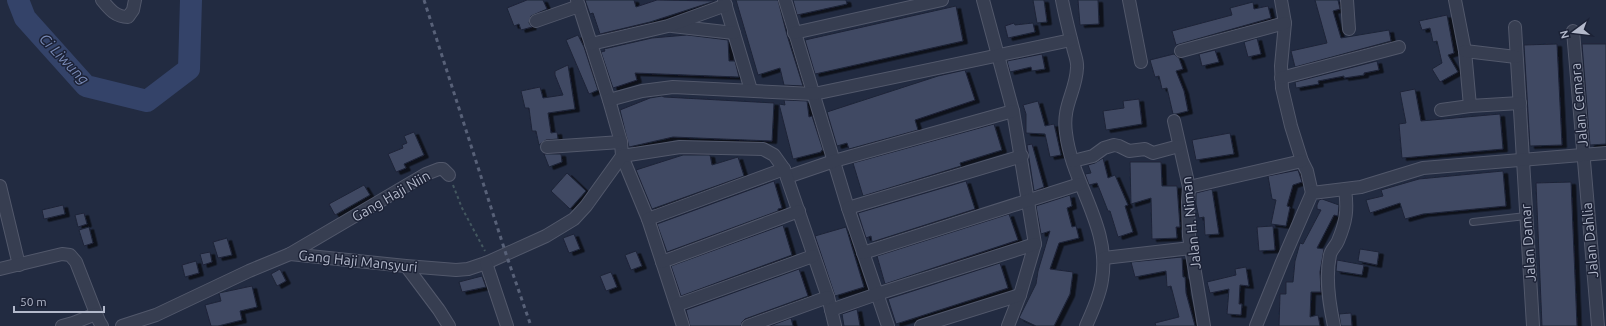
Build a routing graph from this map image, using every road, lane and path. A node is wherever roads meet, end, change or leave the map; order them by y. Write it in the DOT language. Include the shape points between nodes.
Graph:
graph roads {
  1 [pos="102,0"];
  2 [pos="135,0"];
  3 [pos="784,0"];
  4 [pos="942,0"];
  5 [pos="983,0"];
  6 [pos="1062,0"];
  7 [pos="1129,0"];
  8 [pos="1347,0"];
  9 [pos="1455,0"];
  10 [pos="1284,1"];
  11 [pos="578,3"];
  12 [pos="725,3"];
  13 [pos="536,21"];
  14 [pos="1284,23"];
  15 [pos="668,26"];
  16 [pos="1515,27"];
  17 [pos="1349,30"];
  18 [pos="1573,31"];
  19 [pos="734,32"];
  20 [pos="794,33"];
  21 [pos="1071,40"];
  22 [pos="591,44"];
  23 [pos="1400,47"];
  24 [pos="1181,51"];
  25 [pos="1465,51"];
  26 [pos="997,55"];
  27 [pos="1516,56"];
  28 [pos="1141,62"];
  29 [pos="1281,78"];
  30 [pos="751,90"];
  31 [pos="814,94"];
  32 [pos="609,100"];
  33 [pos="1520,103"];
  34 [pos="1470,106"];
  35 [pos="1013,110"];
  36 [pos="1440,110"];
  37 [pos="1174,121"];
  38 [pos="621,142"];
  39 [pos="1179,146"];
  40 [pos="548,147"];
  41 [pos="1606,153"];
  42 [pos="1583,155"];
  43 [pos="622,156"];
  44 [pos="1022,156"];
  45 [pos="1073,160"];
  46 [pos="834,161"];
  47 [pos="1302,161"];
  48 [pos="1522,161"];
  49 [pos="785,173"];
  50 [pos="449,175"];
  51 [pos="1080,184"];
  52 [pos="0,186"];
  53 [pos="1189,187"];
  54 [pos="1345,190"];
  55 [pos="1312,193"];
  56 [pos="1028,202"];
  57 [pos="848,208"];
  58 [pos="798,211"];
  59 [pos="1526,216"];
  60 [pos="648,219"];
  61 [pos="1473,222"];
  62 [pos="1035,244"];
  63 [pos="1191,248"];
  64 [pos="863,253"];
  65 [pos="290,254"];
  66 [pos="813,256"];
  67 [pos="1104,258"];
  68 [pos="662,262"];
  69 [pos="486,263"];
  70 [pos="19,265"];
  71 [pos="406,266"];
  72 [pos="0,269"];
  73 [pos="877,294"];
  74 [pos="1020,295"];
  75 [pos="828,297"];
  76 [pos="677,305"];
  77 [pos="831,310"];
  78 [pos="96,314"];
  79 [pos="147,323"];
  80 [pos="62,326"];
  81 [pos="102,326"];
  82 [pos="122,326"];
  83 [pos="449,326"];
  84 [pos="507,326"];
  85 [pos="683,326"];
  86 [pos="748,326"];
  87 [pos="835,326"];
  88 [pos="888,326"];
  89 [pos="922,326"];
  90 [pos="1008,326"];
  91 [pos="1086,326"];
  92 [pos="1204,326"];
  93 [pos="1256,326"];
  94 [pos="1334,326"];
  95 [pos="1533,326"];
  96 [pos="1598,326"];
  1 -- 2 [label="street" via="119,17 128,18"];
  3 -- 20 [label="street"];
  4 -- 20 [label="street"];
  5 -- 26 [label="street"];
  6 -- 21 [label="street"];
  7 -- 28 [label="street"];
  8 -- 17 [label="street"];
  9 -- 25 [label="street"];
  10 -- 14 [label="street"];
  11 -- 13 [label="street"];
  11 -- 22 [label="street"];
  12 -- 15 [label="street"];
  12 -- 19 [label="street"];
  14 -- 24 [label="street"];
  14 -- 29 [label="street"];
  15 -- 19 [label="street"];
  15 -- 22 [label="street"];
  16 -- 27 [label="street, Jalan Damar"];
  18 -- 42 [label="street, Jalan Cemara"];
  19 -- 30 [label="street"];
  20 -- 31 [label="street"];
  21 -- 26 [label="street"];
  21 -- 45 [label="street" via="1078,66 1064,122"];
  22 -- 32 [label="street"];
  23 -- 29 [label="street"];
  25 -- 27 [label="street"];
  25 -- 34 [label="street"];
  26 -- 31 [label="street"];
  26 -- 35 [label="street"];
  27 -- 33 [label="street, Jalan Damar"];
  29 -- 47 [label="street" via="1291,126"];
  30 -- 31 [label="street"];
  30 -- 32 [label="street" via="673,87 642,91"];
  31 -- 46 [label="street"];
  32 -- 38 [label="street"];
  33 -- 34 [label="street"];
  33 -- 48 [label="street, Jalan Damar"];
  34 -- 36 [label="street"];
  35 -- 44 [label="street"];
  35 -- 46 [label="street"];
  37 -- 39 [label="street, Jalan H. Niman"];
  38 -- 40 [label="street"];
  38 -- 43 [label="street"];
  39 -- 45 [label="street" via="1153,153 1145,149 1129,151 1114,145 1093,156"];
  39 -- 53 [label="street, Jalan H. Niman"];
  41 -- 42 [label="street"];
  42 -- 48 [label="street"];
  42 -- 96 [label="street, Jalan Dahlia"];
  43 -- 49 [label="street" via="680,147 763,149 774,155"];
  43 -- 60 [label="street"];
  43 -- 69 [label="street, Gang Haji Mansyuri" via="574,219 546,236"];
  44 -- 56 [label="street"];
  44 -- 57 [label="street"];
  45 -- 51 [label="street"];
  46 -- 49 [label="street"];
  46 -- 57 [label="street"];
  47 -- 53 [label="street"];
  47 -- 55 [label="street"];
  48 -- 54 [label="street" via="1423,168"];
  48 -- 59 [label="street, Jalan Damar"];
  49 -- 58 [label="street"];
  49 -- 60 [label="street"];
  50 -- 65 [label="street, Gang Haji Niin" via="443,169 426,174"];
  50 -- 69 [label="path, Gang Haji Niin" via="462,208 486,253"];
  51 -- 56 [label="street"];
  51 -- 67 [label="street" via="1098,227"];
  52 -- 70 [label="street"];
  53 -- 63 [label="street, Jalan H. Niman"];
  54 -- 55 [label="street"];
  54 -- 94 [label="street" via="1348,207 1340,236 1330,253 1329,265 1329,301"];
  55 -- 93 [label="street"];
  56 -- 62 [label="street"];
  56 -- 64 [label="street"];
  57 -- 64 [label="street"];
  58 -- 66 [label="street"];
  58 -- 68 [label="street"];
  59 -- 61 [label="lane"];
  59 -- 95 [label="street, Jalan Damar"];
  60 -- 68 [label="street"];
  62 -- 73 [label="street"];
  62 -- 74 [label="street"];
  63 -- 67 [label="street"];
  63 -- 92 [label="street, Jalan H. Niman"];
  64 -- 73 [label="street"];
  65 -- 71 [label="street, Gang Haji Mansyuri"];
  65 -- 79 [label="street, Gang Haji Mansyuri"];
  66 -- 75 [label="street"];
  66 -- 76 [label="street"];
  67 -- 91 [label="street" via="1102,282"];
  68 -- 76 [label="street"];
  69 -- 71 [label="street, Gang Haji Mansyuri" via="456,270"];
  69 -- 84 [label="street"];
  70 -- 72 [label="street"];
  70 -- 78 [label="street" via="62,254 70,255 76,262"];
  71 -- 83 [label="street"];
  73 -- 77 [label="street"];
  73 -- 88 [label="street"];
  74 -- 89 [label="street"];
  74 -- 90 [label="street"];
  75 -- 77 [label="street"];
  75 -- 86 [label="street"];
  76 -- 85 [label="street"];
  77 -- 87 [label="street"];
  78 -- 80 [label="street"];
  78 -- 81 [label="street"];
  79 -- 82 [label="street, Gang Haji Mansyuri"];
}
